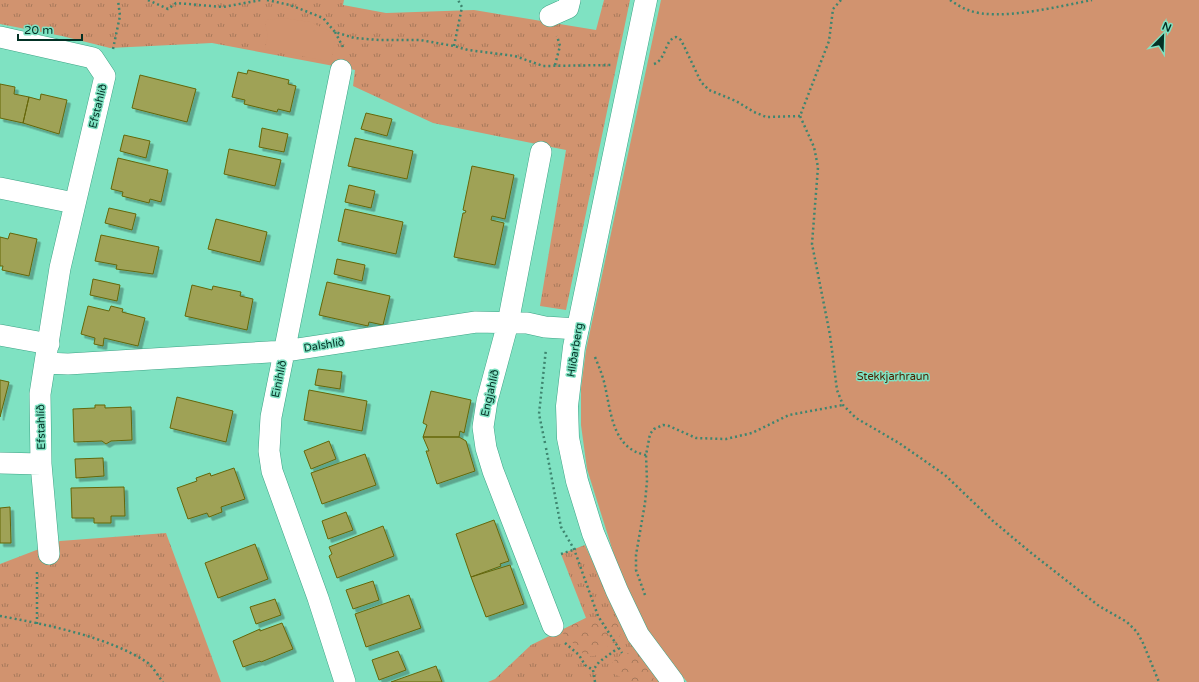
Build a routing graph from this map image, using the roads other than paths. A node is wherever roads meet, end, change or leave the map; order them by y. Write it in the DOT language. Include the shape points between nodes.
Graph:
graph roads {
  1 [pos="570,0"];
  2 [pos="646,0"];
  3 [pos="550,16"];
  4 [pos="0,37"];
  5 [pos="341,70"];
  6 [pos="541,152"];
  7 [pos="0,188"];
  8 [pos="74,203"];
  9 [pos="508,323"];
  10 [pos="0,335"];
  11 [pos="576,338"];
  12 [pos="285,351"];
  13 [pos="47,353"];
  14 [pos="0,463"];
  15 [pos="41,464"];
  16 [pos="49,554"];
  17 [pos="553,626"];
  18 [pos="345,682"];
  19 [pos="673,682"];
  1 -- 3 [label="street" via="568,8"];
  2 -- 11 [label="street, Hlíðarberg"];
  4 -- 8 [label="street, Efstahlíð" via="93,58 105,76"];
  5 -- 12 [label="street, Einihlíð"];
  6 -- 9 [label="street, Engjahlíð"];
  7 -- 8 [label="street"];
  8 -- 13 [label="street, Efstahlíð" via="60,268"];
  9 -- 11 [label="street, Dalshlíð" via="545,326"];
  9 -- 12 [label="street, Dalshlíð" via="476,322"];
  9 -- 17 [label="street, Engjahlíð" via="487,401 483,427 486,448"];
  10 -- 13 [label="street"];
  11 -- 19 [label="street, Hlíðarberg" via="567,406 568,438 577,480 593,533 617,591 638,635"];
  12 -- 13 [label="street, Dalshlíð" via="68,364"];
  12 -- 18 [label="street, Einihlíð" via="269,432 272,472 318,598"];
  13 -- 15 [label="street, Efstahlíð" via="40,394"];
  14 -- 15 [label="street, Efstahlíð"];
  15 -- 16 [label="street, Efstahlíð"];
}
